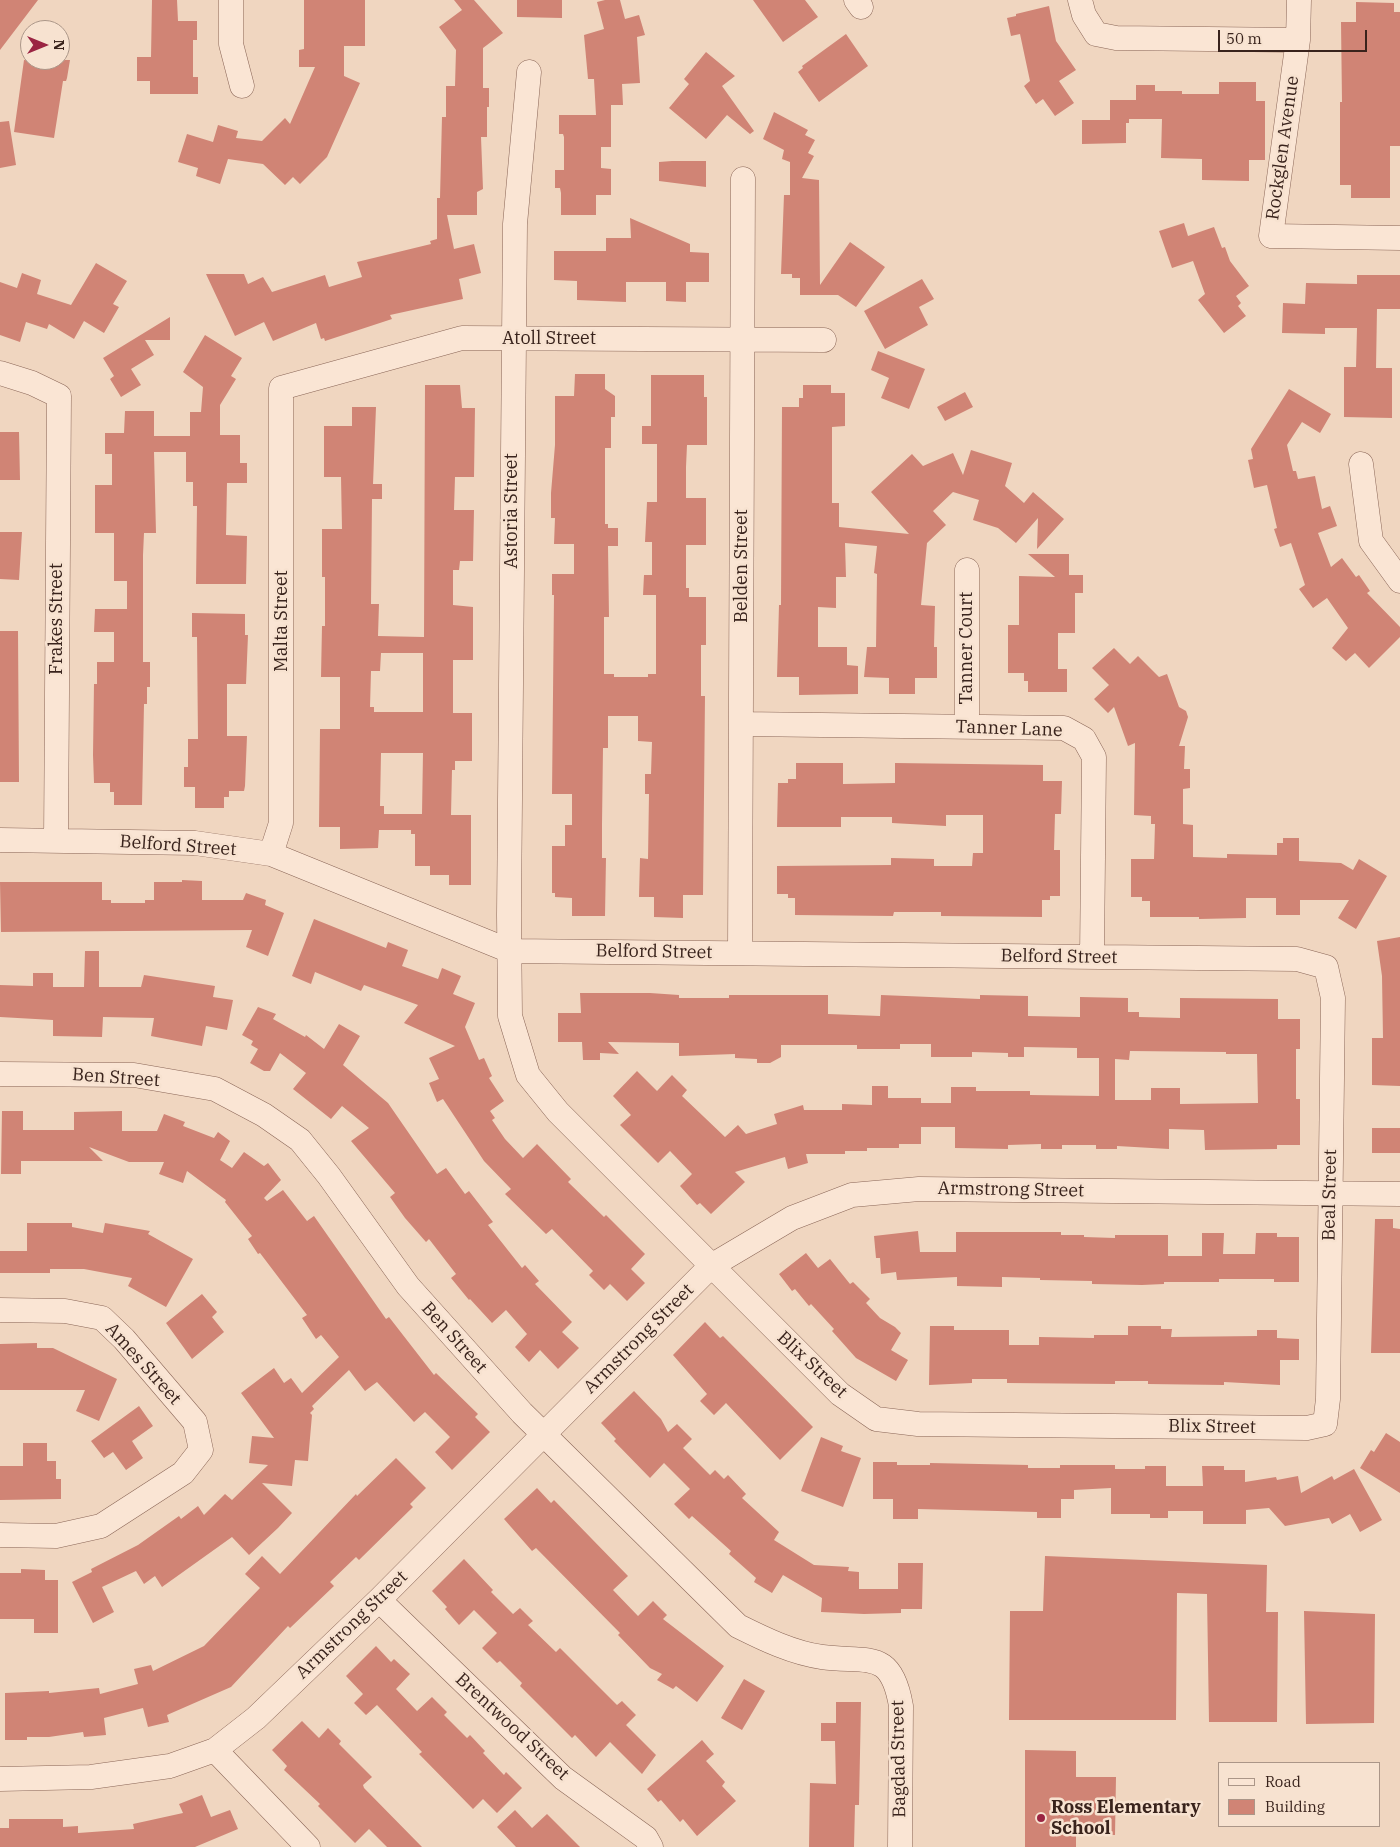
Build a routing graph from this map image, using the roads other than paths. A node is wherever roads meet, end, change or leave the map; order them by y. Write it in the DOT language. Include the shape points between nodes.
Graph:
graph roads {
  1 [pos="231,0"];
  2 [pos="1080,0"];
  3 [pos="1300,0"];
  4 [pos="1298,40"];
  5 [pos="529,72"];
  6 [pos="242,86"];
  7 [pos="743,179"];
  8 [pos="1400,238"];
  9 [pos="514,338"];
  10 [pos="743,340"];
  11 [pos="824,340"];
  12 [pos="0,373"];
  13 [pos="281,388"];
  14 [pos="1361,464"];
  15 [pos="967,570"];
  16 [pos="1400,581"];
  17 [pos="741,724"];
  18 [pos="967,726"];
  19 [pos="0,840"];
  20 [pos="56,841"];
  21 [pos="271,854"];
  22 [pos="510,951"];
  23 [pos="740,953"];
  24 [pos="1092,957"];
  25 [pos="1326,967"];
  26 [pos="0,1074"];
  27 [pos="1330,1193"];
  28 [pos="1400,1194"];
  29 [pos="711,1266"];
  30 [pos="0,1310"];
  31 [pos="1325,1424"];
  32 [pos="543,1436"];
  33 [pos="0,1535"];
  34 [pos="378,1600"];
  35 [pos="890,1672"];
  36 [pos="215,1750"];
  37 [pos="0,1780"];
  38 [pos="308,1847"];
  39 [pos="651,1847"];
  40 [pos="900,1847"];
  1 -- 6 [label="street" via="231,44"];
  2 -- 4 [label="street" via="1084,15 1096,34 1116,38"];
  3 -- 4 [label="street, Rockglen Avenue"];
  4 -- 8 [label="street, Rockglen Avenue" via="1271,236"];
  5 -- 9 [label="street, Astoria Street" via="515,224"];
  7 -- 10 [label="street, Belden Street"];
  9 -- 10 [label="street, Atoll Street"];
  9 -- 13 [label="street, Atoll Street" via="462,338"];
  9 -- 22 [label="street, Astoria Street"];
  10 -- 11 [label="street, Atoll Street"];
  10 -- 17 [label="street, Belden Street"];
  12 -- 20 [label="street, Frakes Street" via="59,396"];
  13 -- 21 [label="street, Malta Street" via="281,823"];
  14 -- 16 [label="street" via="1371,541"];
  15 -- 18 [label="street, Tanner Court"];
  17 -- 18 [label="street, Tanner Lane"];
  17 -- 23 [label="street, Belden Street"];
  18 -- 24 [label="street, Tanner Lane" via="1064,728 1084,739 1094,757"];
  19 -- 20 [label="street, Belford Street"];
  20 -- 21 [label="street, Belford Street" via="195,843"];
  21 -- 22 [label="street, Belford Street"];
  22 -- 23 [label="street, Belford Street"];
  22 -- 29 [label="street, Blix Street" via="510,1016 528,1075 558,1112"];
  23 -- 24 [label="street, Belford Street"];
  24 -- 25 [label="street, Belford Street" via="1297,959"];
  25 -- 27 [label="street, Beal Street" via="1333,998"];
  26 -- 32 [label="street, Ben Street" via="134,1075 215,1089 264,1115 300,1140 408,1286"];
  27 -- 28 [label="street, Armstrong Street"];
  27 -- 29 [label="street, Armstrong Street" via="919,1189 852,1195 792,1218"];
  27 -- 31 [label="street, Beal Street"];
  29 -- 31 [label="street, Blix Street" via="840,1394 876,1418 918,1424 1307,1428"];
  29 -- 32 [label="street, Armstrong Street"];
  30 -- 33 [label="street, Ames Street" via="65,1311 102,1318 124,1338 195,1422 201,1450 183,1473 101,1526 56,1536"];
  32 -- 34 [label="street, Armstrong Street"];
  32 -- 35 [label="street, Ben Street" via="738,1626 771,1642 822,1657 877,1662"];
  34 -- 36 [label="street, Armstrong Street" via="256,1718"];
  34 -- 39 [label="street, Brentwood Street" via="563,1778 646,1838"];
  35 -- 40 [label="street, Bagdad Street" via="897,1684 901,1706"];
  36 -- 37 [label="street, Armstrong Street" via="170,1766 91,1777"];
  36 -- 38 [label="street"];
}
